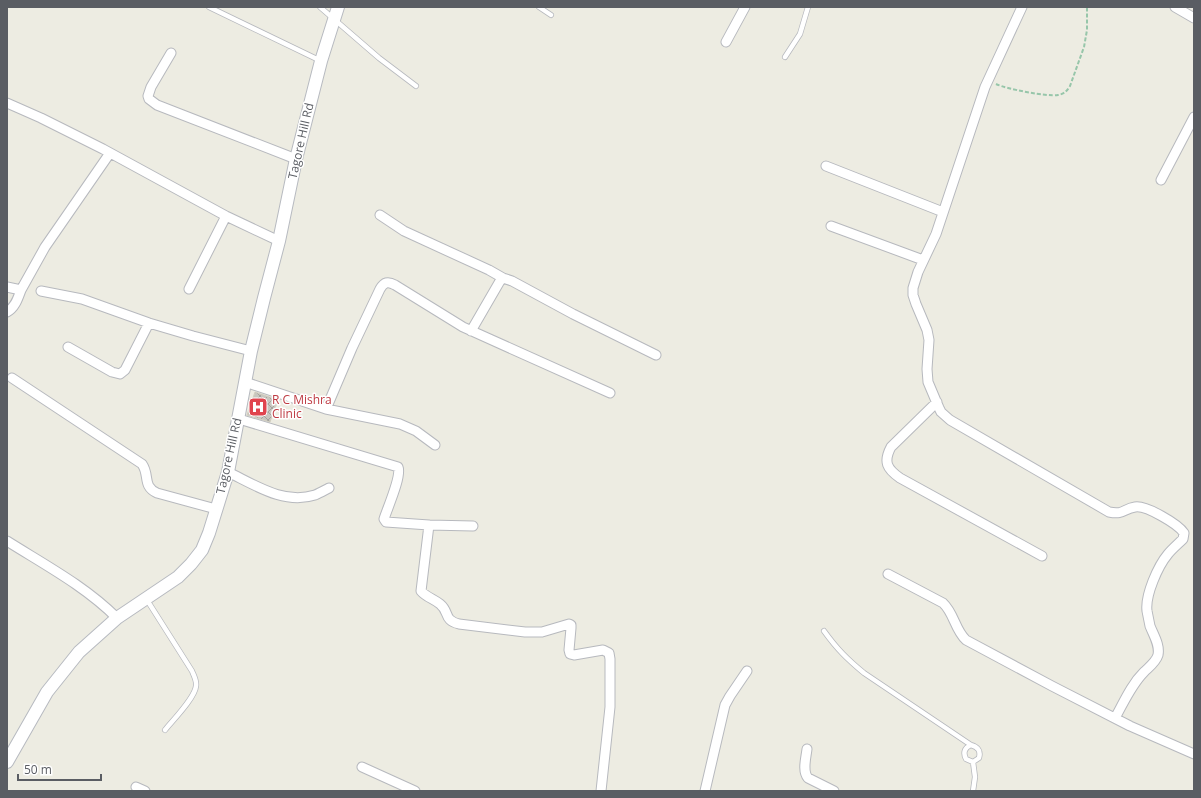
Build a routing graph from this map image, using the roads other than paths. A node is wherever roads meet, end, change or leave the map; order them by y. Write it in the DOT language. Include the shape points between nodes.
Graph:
graph roads {
  1 [pos="209,7"];
  2 [pos="320,7"];
  3 [pos="539,7"];
  4 [pos="745,7"];
  5 [pos="808,7"];
  6 [pos="1022,7"];
  7 [pos="1175,7"];
  8 [pos="336,12"];
  9 [pos="551,15"];
  10 [pos="1194,18"];
  11 [pos="726,42"];
  12 [pos="171,53"];
  13 [pos="785,57"];
  14 [pos="321,61"];
  15 [pos="416,86"];
  16 [pos="7,103"];
  17 [pos="1194,117"];
  18 [pos="110,152"];
  19 [pos="296,159"];
  20 [pos="826,166"];
  21 [pos="1161,180"];
  22 [pos="943,212"];
  23 [pos="380,215"];
  24 [pos="226,216"];
  25 [pos="831,226"];
  26 [pos="279,241"];
  27 [pos="924,260"];
  28 [pos="503,278"];
  29 [pos="7,287"];
  30 [pos="189,289"];
  31 [pos="21,290"];
  32 [pos="41,291"];
  33 [pos="7,312"];
  34 [pos="149,323"];
  35 [pos="471,331"];
  36 [pos="68,347"];
  37 [pos="252,351"];
  38 [pos="656,355"];
  39 [pos="12,378"];
  40 [pos="245,382"];
  41 [pos="610,393"];
  42 [pos="936,400"];
  43 [pos="326,409"];
  44 [pos="238,419"];
  45 [pos="435,445"];
  46 [pos="228,472"];
  47 [pos="329,488"];
  48 [pos="216,509"];
  49 [pos="429,525"];
  50 [pos="473,526"];
  51 [pos="7,541"];
  52 [pos="1042,556"];
  53 [pos="888,574"];
  54 [pos="146,598"];
  55 [pos="117,618"];
  56 [pos="824,631"];
  57 [pos="747,671"];
  58 [pos="1115,718"];
  59 [pos="165,730"];
  60 [pos="971,746"];
  61 [pos="806,749"];
  62 [pos="9,754"];
  63 [pos="1194,754"];
  64 [pos="973,762"];
  65 [pos="362,767"];
  66 [pos="136,787"];
  67 [pos="145,791"];
  68 [pos="416,791"];
  69 [pos="601,791"];
  70 [pos="705,791"];
  71 [pos="834,791"];
  72 [pos="973,791"];
  1 -- 14 [label="lane"];
  2 -- 8 [label="lane"];
  3 -- 9 [label="lane"];
  4 -- 11 [label="street"];
  5 -- 13 [label="lane" via="800,34"];
  6 -- 22 [label="street" via="974,117"];
  7 -- 10 [label="street"];
  8 -- 14 [label="main road, Tagore Hill Rd"];
  8 -- 15 [label="lane" via="379,58"];
  12 -- 19 [label="street" via="151,86 148,96 152,102"];
  14 -- 19 [label="main road, Tagore Hill Rd"];
  16 -- 18 [label="street"];
  17 -- 21 [label="street"];
  18 -- 24 [label="street"];
  18 -- 31 [label="street" via="44,247"];
  19 -- 26 [label="main road, Tagore Hill Rd"];
  20 -- 22 [label="street"];
  22 -- 27 [label="street"];
  23 -- 28 [label="street" via="404,231"];
  24 -- 26 [label="street"];
  24 -- 30 [label="street"];
  25 -- 27 [label="street"];
  26 -- 37 [label="main road, Tagore Hill Rd"];
  27 -- 42 [label="street" via="913,288 916,304 927,330 928,382"];
  28 -- 35 [label="street"];
  28 -- 38 [label="street"];
  29 -- 31 [label="street"];
  31 -- 33 [label="street" via="15,305"];
  32 -- 34 [label="street" via="82,299"];
  34 -- 36 [label="street" via="125,370 120,374"];
  34 -- 37 [label="street"];
  35 -- 41 [label="street"];
  35 -- 43 [label="street" via="396,284 385,283 352,348"];
  37 -- 40 [label="main road, Tagore Hill Rd"];
  39 -- 48 [label="street" via="142,464 150,489"];
  40 -- 43 [label="street"];
  40 -- 44 [label="main road, Tagore Hill Rd"];
  42 -- 52 [label="street" via="891,447 887,456 890,471"];
  42 -- 58 [label="street" via="950,420 1108,512 1120,513 1142,507 1184,533 1183,539 1161,564 1148,601 1150,626 1157,641 1157,658 1140,676"];
  43 -- 45 [label="street" via="400,424 416,431"];
  44 -- 46 [label="main road, Tagore Hill Rd"];
  44 -- 49 [label="street" via="399,468 384,520"];
  46 -- 47 [label="street" via="286,497 316,495"];
  46 -- 48 [label="main road, Tagore Hill Rd"];
  48 -- 54 [label="main road, Tagore Hill Rd" via="202,550 178,577"];
  49 -- 50 [label="street"];
  49 -- 69 [label="street" via="421,591 441,604 452,622 525,632 542,632 569,624 570,654 603,650 609,653 610,707"];
  51 -- 55 [label="street" via="76,584"];
  53 -- 58 [label="street" via="943,603 966,640"];
  54 -- 55 [label="main road, Tagore Hill Rd"];
  54 -- 59 [label="lane" via="196,681 195,692"];
  55 -- 62 [label="main road, Tagore Hill Rd" via="79,652 64,670 47,692"];
  56 -- 60 [label="lane" via="849,661 864,673"];
  57 -- 70 [label="street" via="725,705"];
  58 -- 63 [label="street"];
  60 -- 64 [label="lane" via="964,752 966,759"];
  60 -- 64 [label="lane" via="980,751 979,758"];
  61 -- 71 [label="street" via="806,776"];
  64 -- 72 [label="lane"];
  65 -- 68 [label="street"];
  66 -- 67 [label="street"];
}
